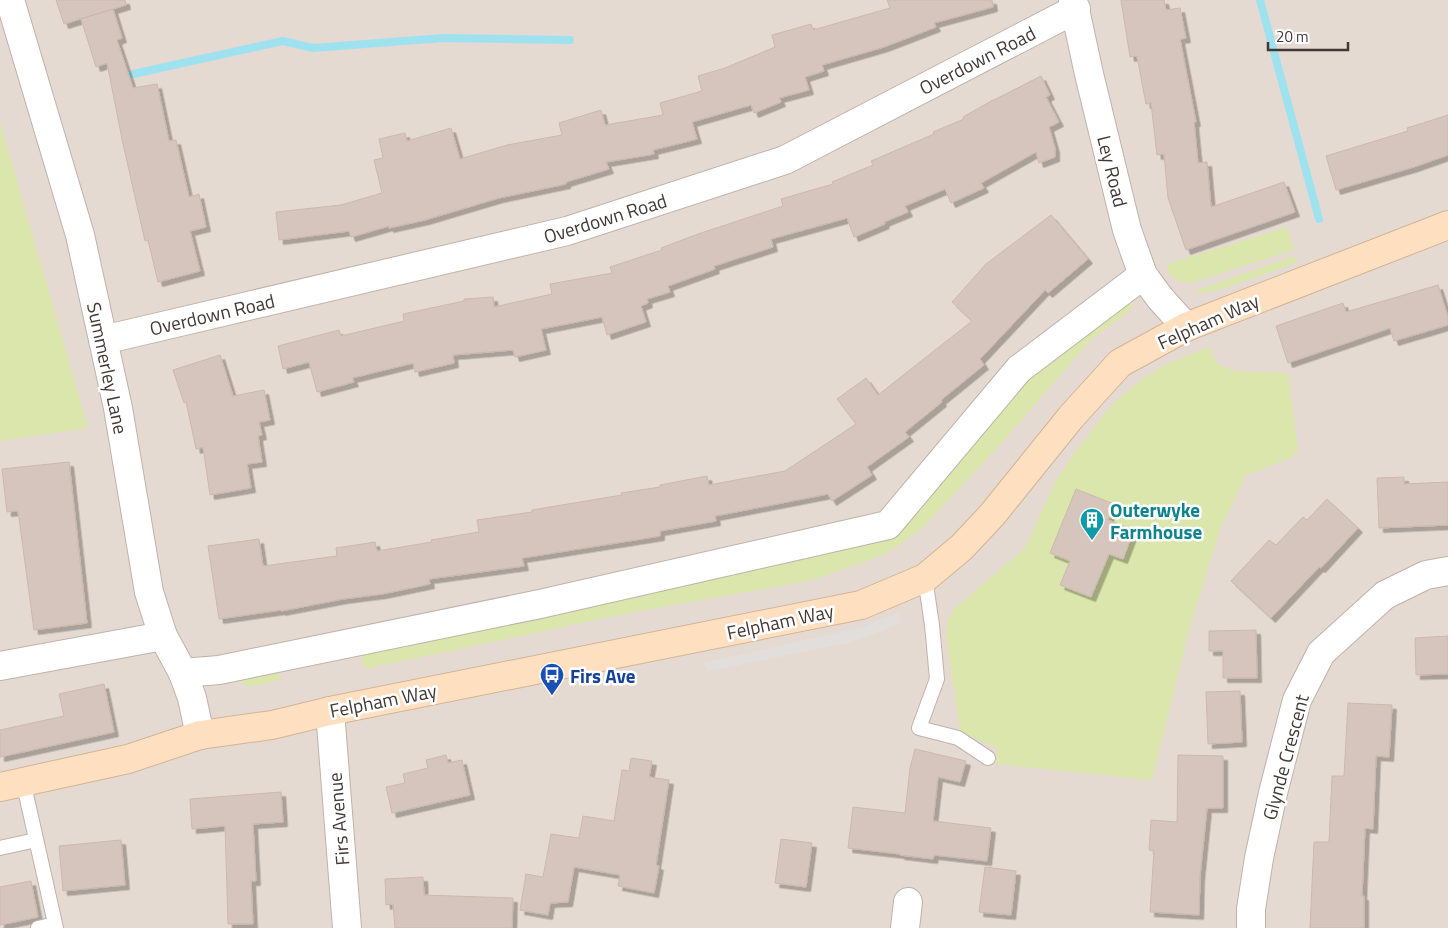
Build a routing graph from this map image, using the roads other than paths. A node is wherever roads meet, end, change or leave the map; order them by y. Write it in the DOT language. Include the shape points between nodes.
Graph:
graph roads {
  1 [pos="10,0"];
  2 [pos="1074,4"];
  3 [pos="1448,225"];
  4 [pos="1143,275"];
  5 [pos="1186,327"];
  6 [pos="104,340"];
  7 [pos="1448,571"];
  8 [pos="925,578"];
  9 [pos="163,636"];
  10 [pos="0,666"];
  11 [pos="183,673"];
  12 [pos="330,711"];
  13 [pos="200,735"];
  14 [pos="988,758"];
  15 [pos="12,784"];
  16 [pos="36,840"];
  17 [pos="0,848"];
  18 [pos="55,926"];
  19 [pos="38,928"];
  20 [pos="347,928"];
  21 [pos="1251,928"];
  1 -- 6 [label="street, Summerley Lane" via="80,235"];
  2 -- 4 [label="street, Ley Road" via="1127,230"];
  2 -- 6 [label="street, Overdown Road" via="785,160 568,232"];
  3 -- 5 [label="main road, Felpham Way"];
  4 -- 5 [label="street, Ley Road"];
  4 -- 11 [label="street" via="1019,369 888,525 530,606 219,670"];
  5 -- 8 [label="main road, Felpham Way" via="1120,363 1070,417 992,515 962,547"];
  6 -- 9 [label="street, Summerley Lane" via="149,592"];
  7 -- 21 [label="street, Glynde Crescent" via="1426,575 1385,595 1321,654 1297,700 1275,784 1259,858"];
  8 -- 12 [label="main road, Felpham Way" via="861,604"];
  8 -- 14 [label="lane" via="937,679 919,728 958,738"];
  9 -- 10 [label="street"];
  9 -- 11 [label="street, Summerley Lane"];
  11 -- 13 [label="street, Summerley Lane"];
  12 -- 13 [label="main road, Felpham Way" via="272,725"];
  12 -- 20 [label="street, Firs Avenue"];
  13 -- 15 [label="main road, Felpham Way" via="128,759"];
  15 -- 16 [label="lane"];
  16 -- 17 [label="lane"];
  16 -- 18 [label="lane"];
  18 -- 19 [label="lane"];
}
